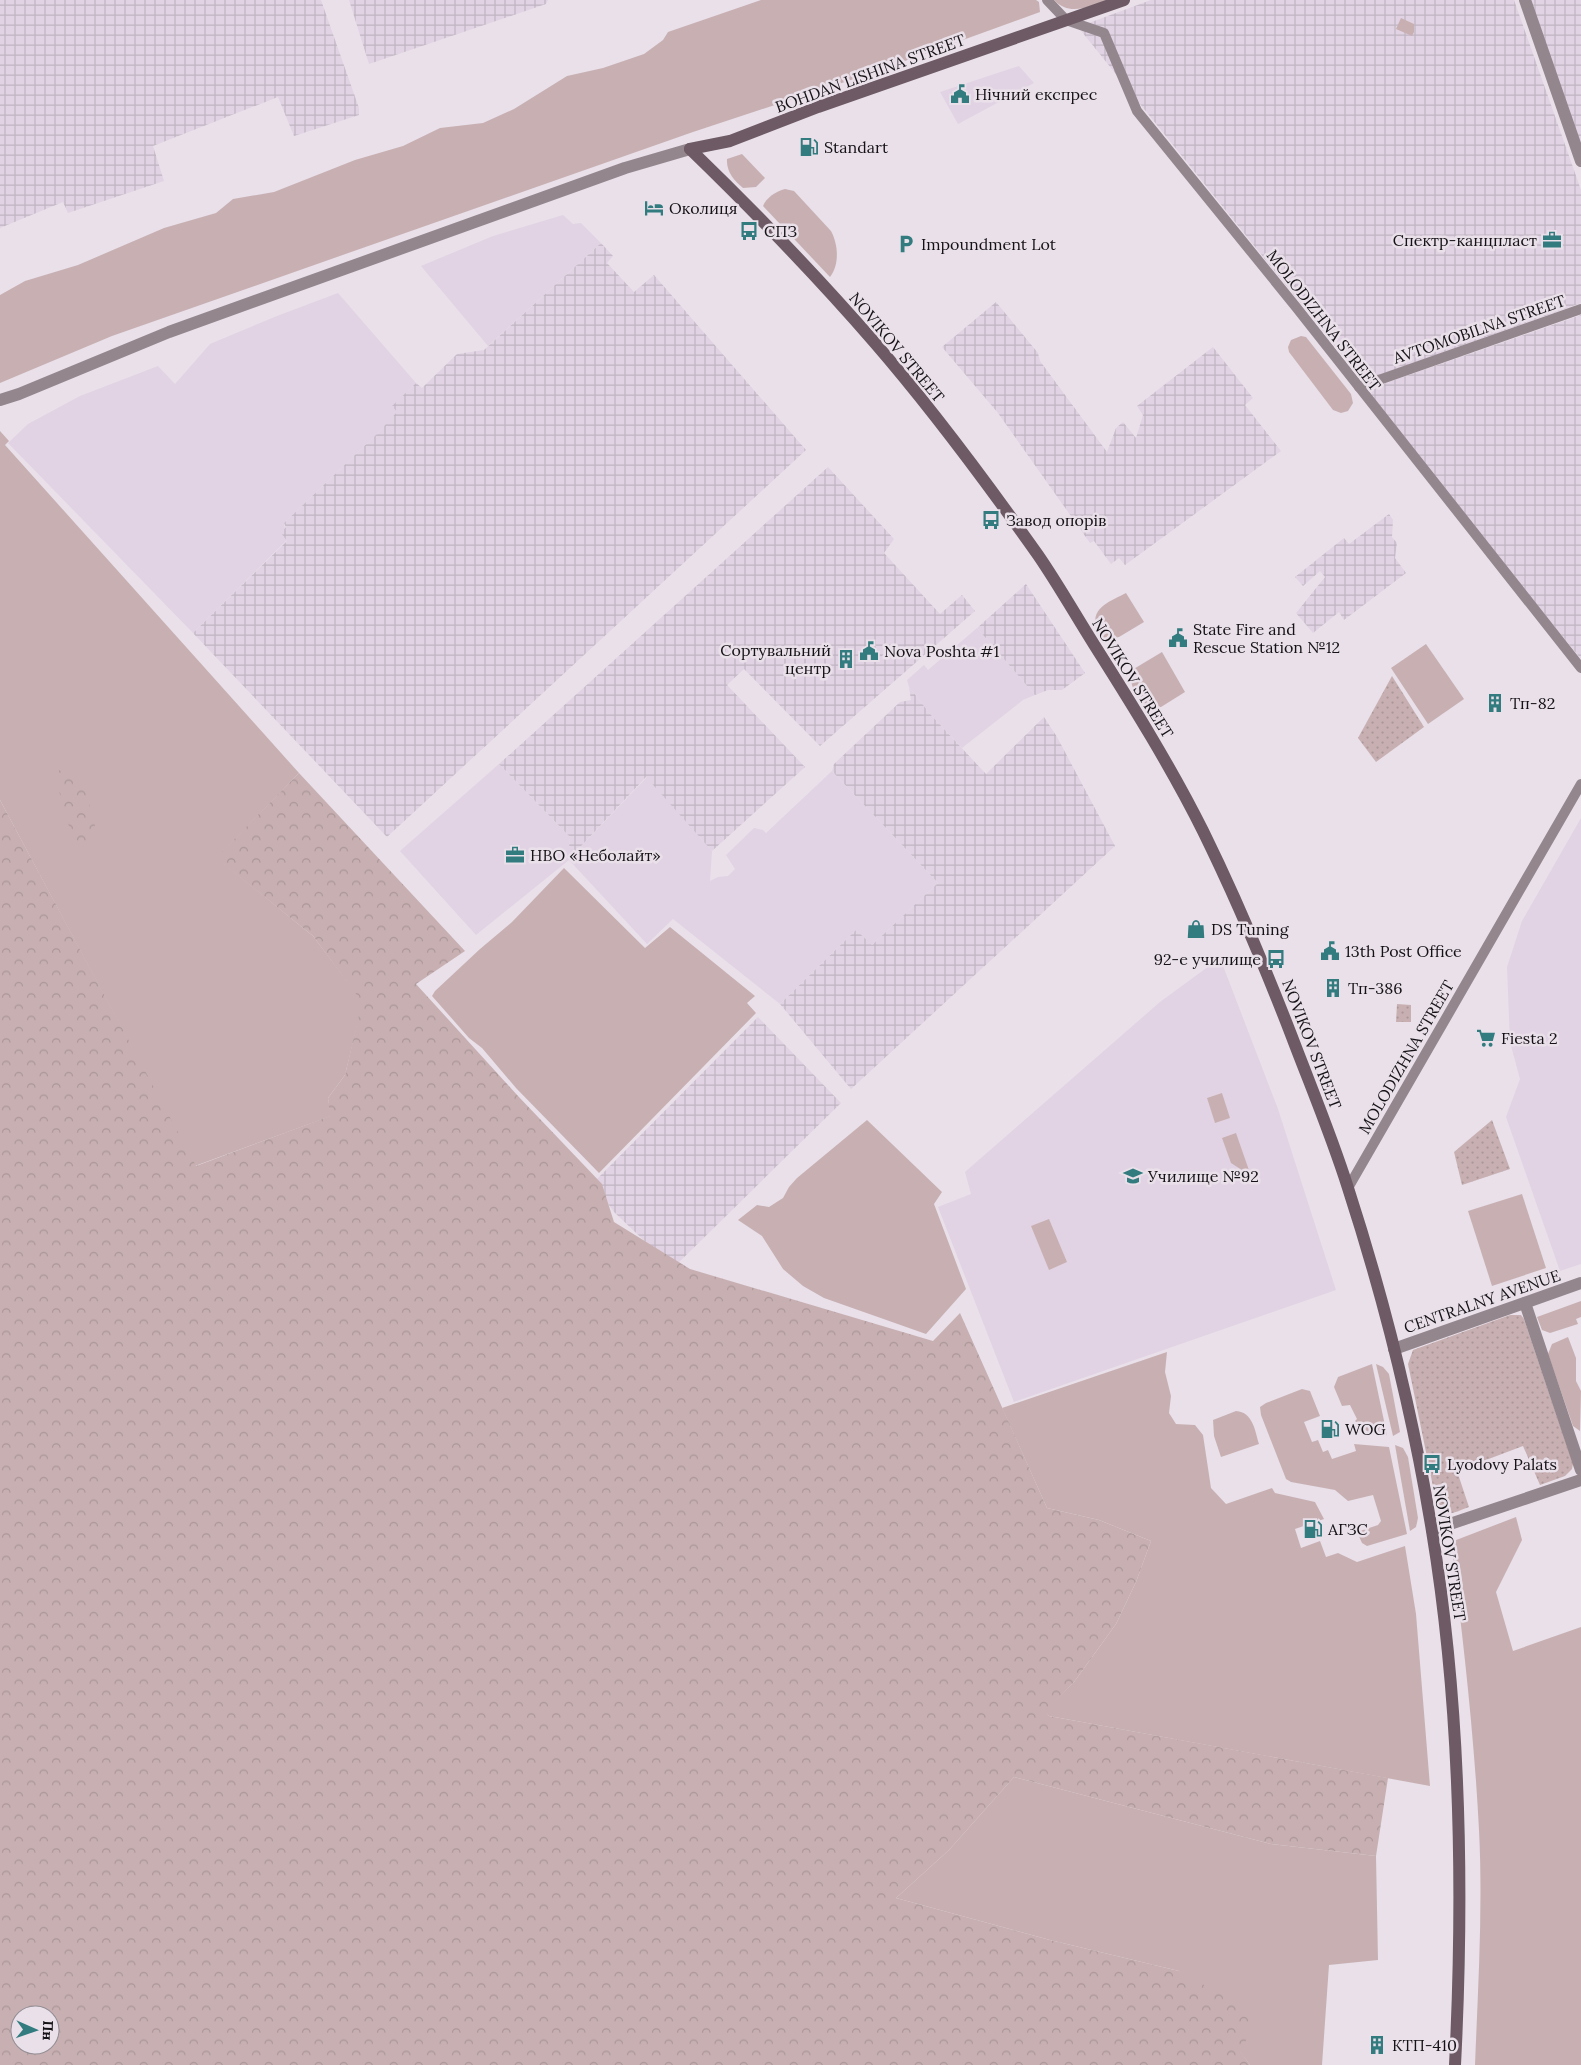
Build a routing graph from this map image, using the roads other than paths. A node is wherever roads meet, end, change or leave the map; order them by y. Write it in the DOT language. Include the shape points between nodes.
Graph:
graph roads {
  1 [pos="1047,0"];
  2 [pos="1124,0"];
  3 [pos="1525,0"];
  4 [pos="1066,20"];
  5 [pos="690,149"];
  6 [pos="1581,161"];
  7 [pos="1581,309"];
  8 [pos="1359,387"];
  9 [pos="0,400"];
  10 [pos="1581,668"];
  11 [pos="1581,784"];
  12 [pos="1348,1188"];
  13 [pos="1581,1284"];
  14 [pos="1525,1303"];
  15 [pos="1394,1349"];
  16 [pos="1581,1470"];
  17 [pos="1581,1480"];
  18 [pos="1432,1530"];
  19 [pos="1455,2065"];
  1 -- 4 [label="street, MOLODIZHNA STREET"];
  2 -- 4 [label="main road, BOHDAN LISHINA STREET"];
  3 -- 6 [label="street"];
  4 -- 5 [label="main road, BOHDAN LISHINA STREET" via="730,141"];
  4 -- 8 [label="street, MOLODIZHNA STREET" via="1104,33 1137,111"];
  5 -- 9 [label="street, BOHDAN LISHINA STREET" via="625,168 169,332"];
  5 -- 12 [label="main road, NOVIKOV STREET" via="758,215 876,344 951,437 1042,561 1143,722 1203,832 1263,964"];
  7 -- 8 [label="street, AVTOMOBILNA STREET"];
  8 -- 10 [label="street, MOLODIZHNA STREET"];
  11 -- 12 [label="street, MOLODIZHNA STREET"];
  12 -- 15 [label="main road, NOVIKOV STREET"];
  13 -- 14 [label="street, CENTRALNY AVENUE"];
  14 -- 15 [label="street, CENTRALNY AVENUE"];
  14 -- 16 [label="street"];
  15 -- 18 [label="main road, NOVIKOV STREET"];
  17 -- 18 [label="street"];
  18 -- 19 [label="main road, NOVIKOV STREET" via="1456,1755 1459,1947"];
}
